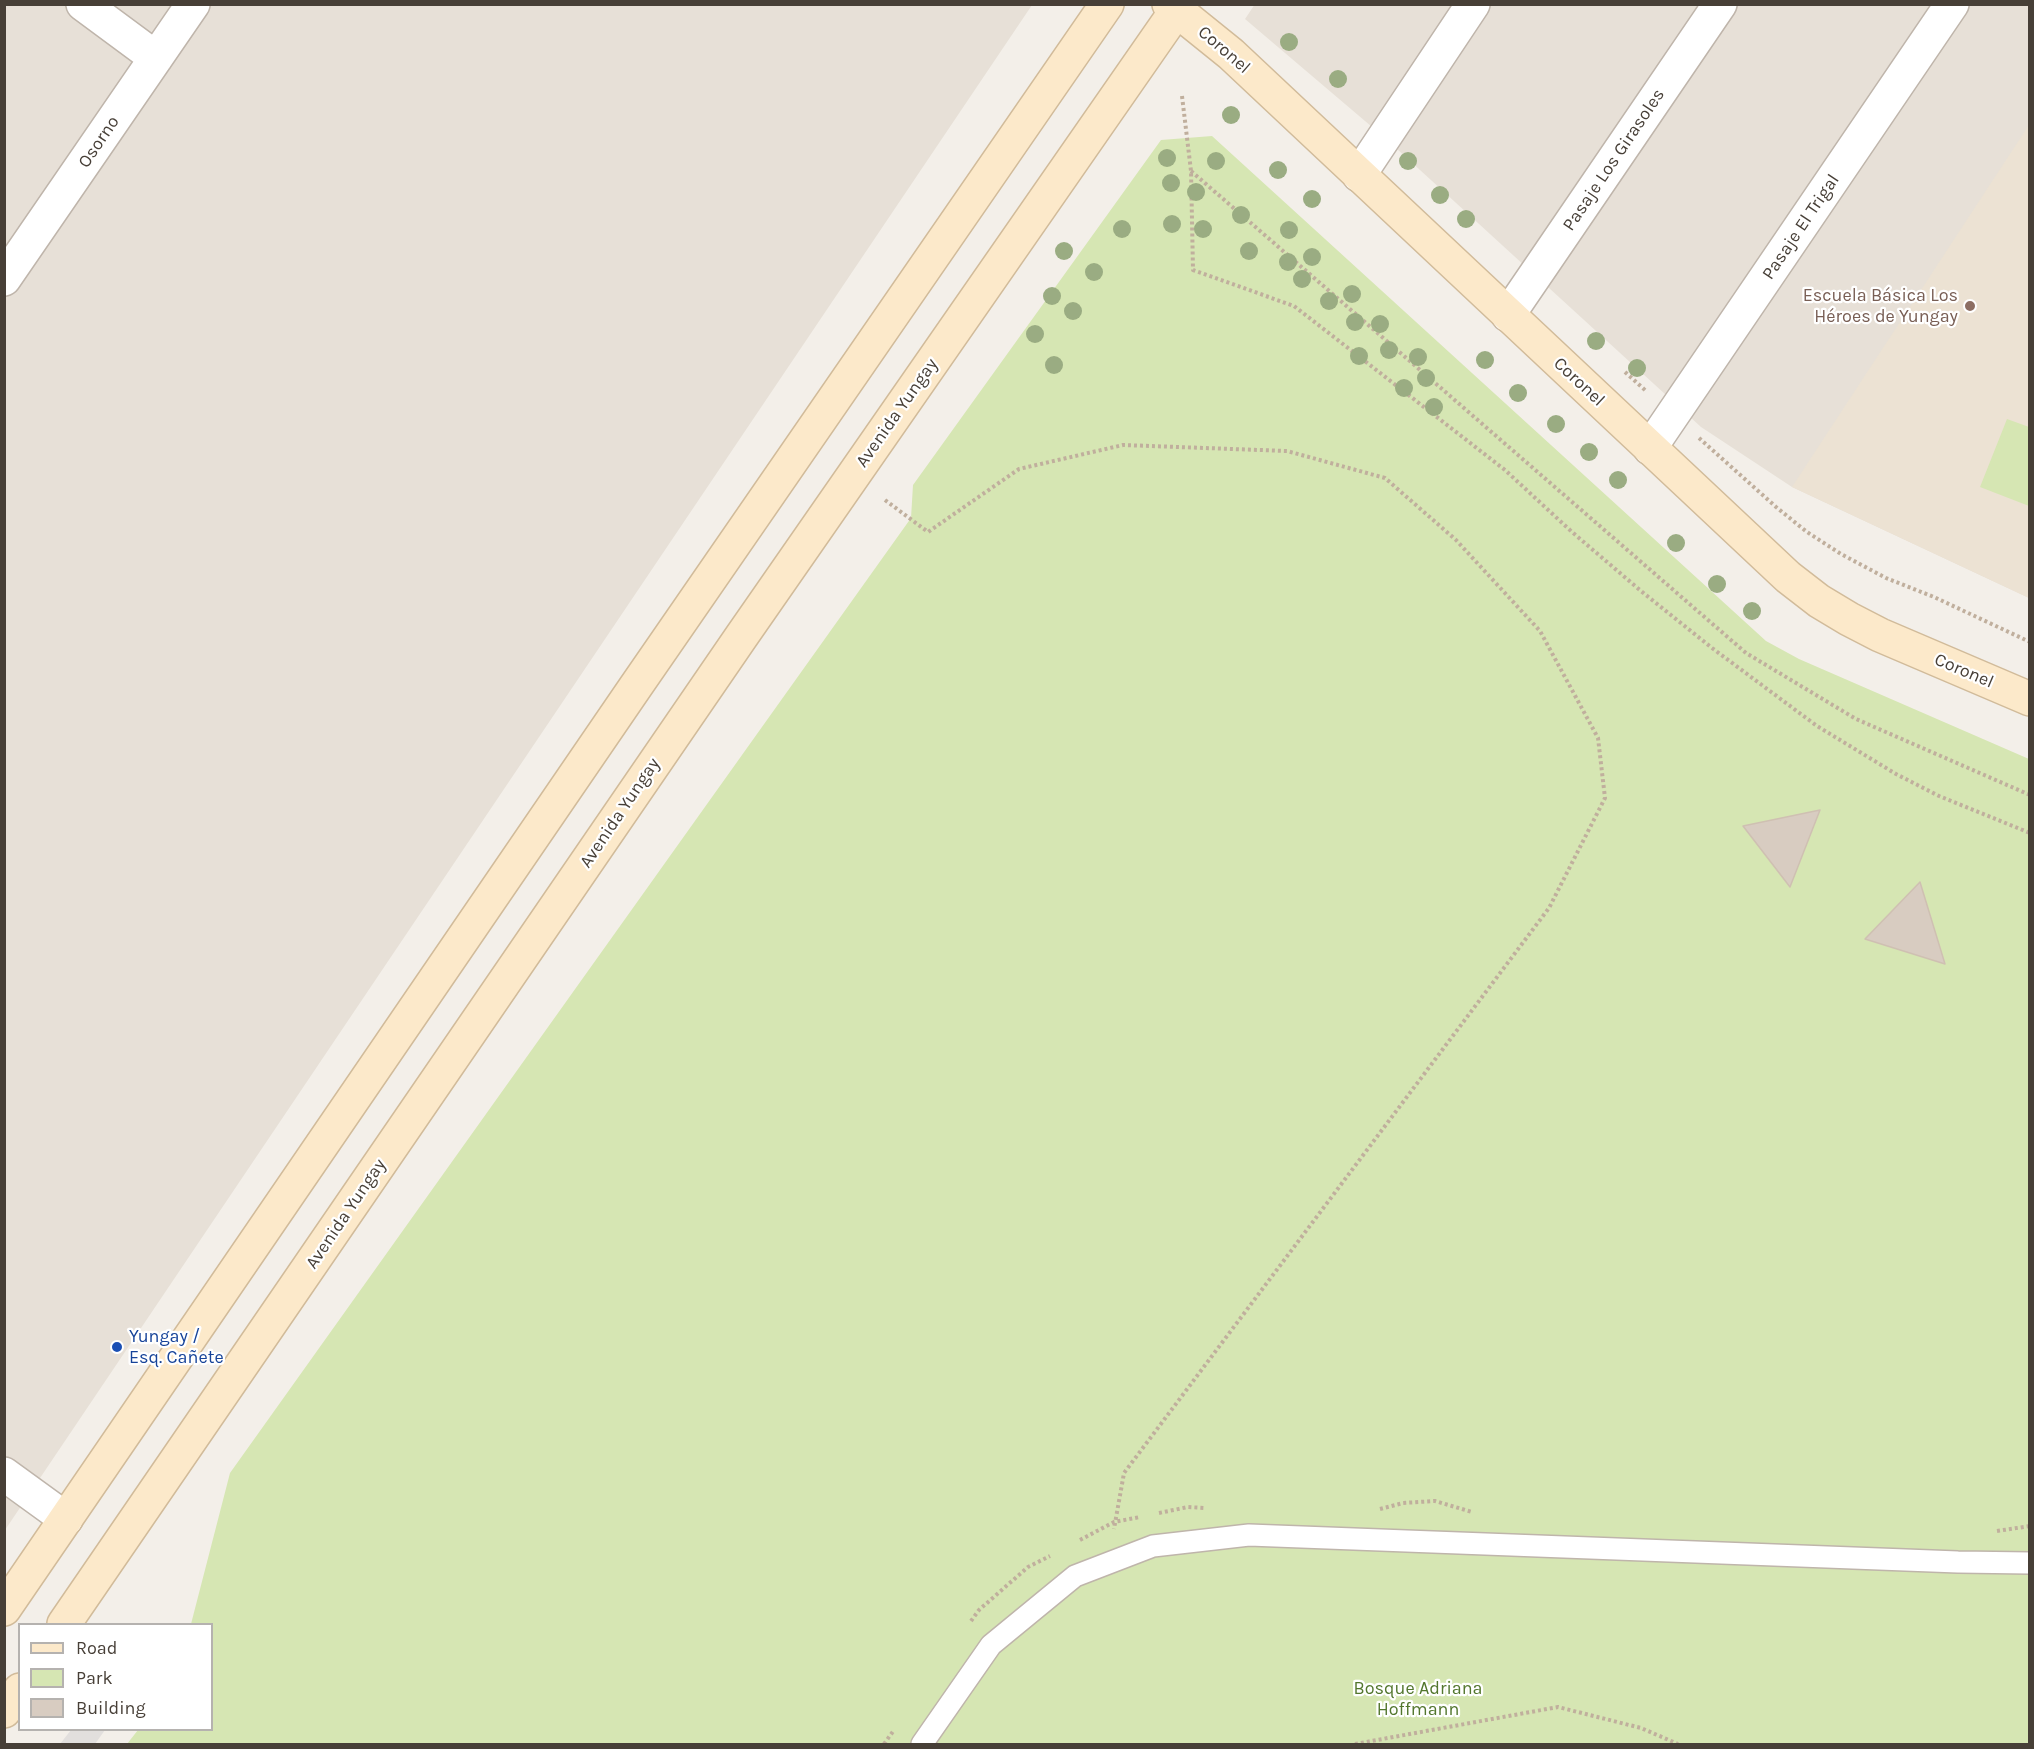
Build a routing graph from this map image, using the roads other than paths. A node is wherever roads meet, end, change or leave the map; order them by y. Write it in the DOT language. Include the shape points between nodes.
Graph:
graph roads {
  1 [pos="82,4"];
  2 [pos="193,4"];
  3 [pos="1107,4"];
  4 [pos="1473,4"];
  5 [pos="1720,4"];
  6 [pos="1952,4"];
  7 [pos="1176,6"];
  8 [pos="156,58"];
  9 [pos="1359,175"];
  10 [pos="4,279"];
  11 [pos="1508,315"];
  12 [pos="1650,448"];
  13 [pos="2030,699"];
  14 [pos="4,1474"];
  15 [pos="66,1519"];
  16 [pos="2030,1563"];
  17 [pos="4,1609"];
  18 [pos="65,1623"];
  19 [pos="18,1693"];
  20 [pos="4,1712"];
  21 [pos="922,1744"];
  1 -- 8 [label="street"];
  2 -- 8 [label="street, Osorno"];
  3 -- 15 [label="main road"];
  4 -- 9 [label="street"];
  5 -- 11 [label="street, Pasaje Los Girasoles"];
  6 -- 12 [label="street, Pasaje El Trigal"];
  7 -- 9 [label="main road, Coronel"];
  7 -- 18 [label="main road, Avenida Yungay"];
  8 -- 10 [label="street, Osorno"];
  9 -- 11 [label="main road, Coronel"];
  11 -- 12 [label="main road, Coronel"];
  12 -- 13 [label="main road, Coronel" via="1788,577 1819,601 1880,635"];
  14 -- 15 [label="street"];
  15 -- 17 [label="main road"];
  16 -- 21 [label="lane" via="1248,1535 1153,1546 1075,1576 991,1645"];
  19 -- 20 [label="main road"];
}
